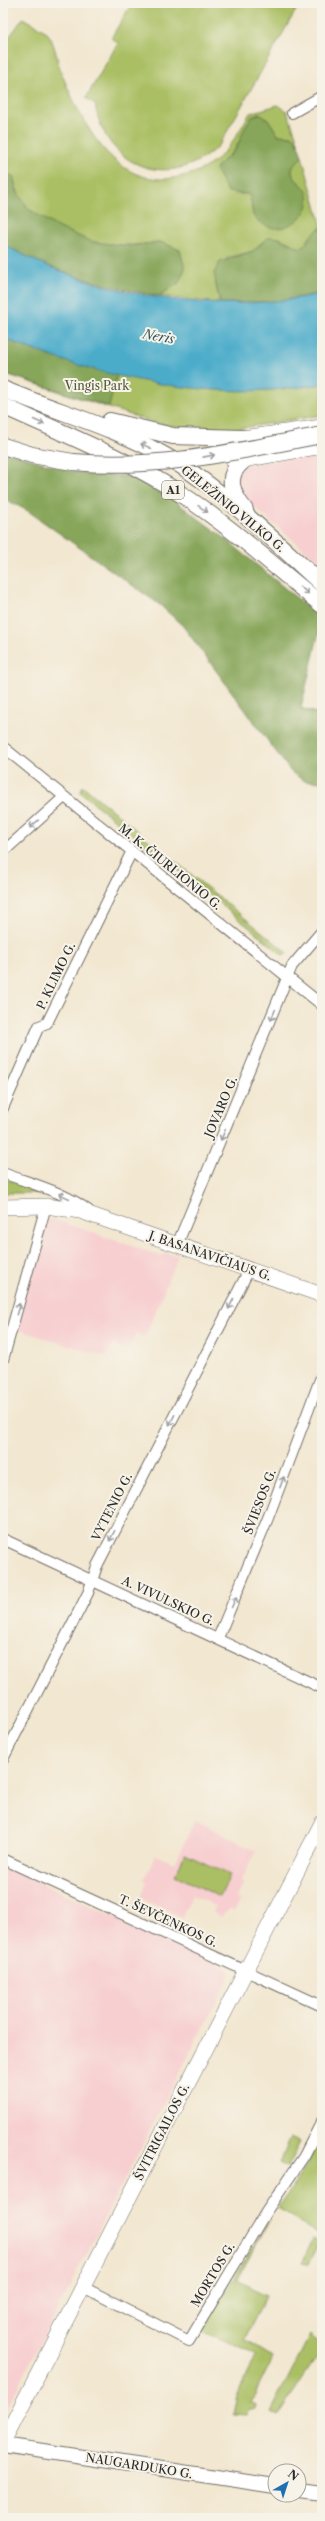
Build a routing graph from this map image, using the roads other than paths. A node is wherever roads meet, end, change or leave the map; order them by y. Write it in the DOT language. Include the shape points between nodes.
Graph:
graph roads {
  1 [pos="322,96"];
  2 [pos="292,113"];
  3 [pos="3,389"];
  4 [pos="39,404"];
  5 [pos="3,406"];
  6 [pos="322,427"];
  7 [pos="322,435"];
  8 [pos="242,438"];
  9 [pos="3,446"];
  10 [pos="322,446"];
  11 [pos="242,462"];
  12 [pos="257,526"];
  13 [pos="322,584"];
  14 [pos="322,605"];
  15 [pos="3,747"];
  16 [pos="63,798"];
  17 [pos="3,852"];
  18 [pos="131,853"];
  19 [pos="322,930"];
  20 [pos="288,979"];
  21 [pos="322,1005"];
  22 [pos="3,1108"];
  23 [pos="3,1174"];
  24 [pos="46,1206"];
  25 [pos="3,1207"];
  26 [pos="97,1217"];
  27 [pos="177,1245"];
  28 [pos="249,1270"];
  29 [pos="322,1294"];
  30 [pos="3,1360"];
  31 [pos="322,1374"];
  32 [pos="3,1539"];
  33 [pos="92,1580"];
  34 [pos="218,1638"];
  35 [pos="322,1688"];
  36 [pos="3,1759"];
  37 [pos="322,1823"];
  38 [pos="3,1859"];
  39 [pos="246,1971"];
  40 [pos="322,2006"];
  41 [pos="322,2121"];
  42 [pos="83,2287"];
  43 [pos="3,2444"];
  44 [pos="267,2485"];
  45 [pos="307,2491"];
  46 [pos="322,2493"];
  1 -- 2 [label="street"];
  3 -- 4 [label="highway, GELEŽINIO VILKO G. / A1"];
  4 -- 8 [label="highway" via="173,436"];
  12 -- 4 [label="highway, GELEŽINIO VILKO G. / A1, one-way" via="194,475 160,453 95,424"];
  5 -- 14 [label="highway, GELEŽINIO VILKO G. / A1, one-way" via="101,450 186,498 222,523"];
  6 -- 8 [label="main road"];
  9 -- 7 [label="highway, one-way, bridge" via="32,455 73,462 123,466 169,463"];
  8 -- 11 [label="main road" via="232,443 227,450 233,460"];
  10 -- 11 [label="main road"];
  11 -- 12 [label="highway" via="234,471 231,484 235,496"];
  12 -- 13 [label="highway, GELEŽINIO VILKO G. / A1"];
  15 -- 16 [label="street, M. K. ČIURLIONIO G."];
  16 -- 17 [label="street, one-way"];
  16 -- 18 [label="street, M. K. ČIURLIONIO G."];
  18 -- 20 [label="street, M. K. ČIURLIONIO G."];
  18 -- 22 [label="street, P. KLIMO G." via="47,1023 39,1026"];
  19 -- 20 [label="street, JOVARO G." via="292,966"];
  20 -- 21 [label="street, M. K. ČIURLIONIO G."];
  20 -- 27 [label="street, JOVARO G., one-way"];
  26 -- 23 [label="street, one-way" via="79,1203 56,1192"];
  24 -- 25 [label="main road, J. BASANAVIČIAUS G."];
  24 -- 26 [label="main road, J. BASANAVIČIAUS G." via="80,1211"];
  30 -- 24 [label="street, one-way"];
  26 -- 27 [label="main road, J. BASANAVIČIAUS G."];
  27 -- 28 [label="main road, J. BASANAVIČIAUS G."];
  28 -- 29 [label="main road, J. BASANAVIČIAUS G."];
  28 -- 33 [label="street, VYTENIO G., one-way"];
  34 -- 31 [label="street, ŠVIESOS G., one-way" via="268,1518"];
  32 -- 33 [label="street, A. VIVULSKIO G."];
  33 -- 34 [label="street, A. VIVULSKIO G."];
  33 -- 36 [label="street, VYTENIO G." via="88,1593"];
  34 -- 35 [label="street, A. VIVULSKIO G."];
  37 -- 39 [label="main road, ŠVITRIGAILOS G."];
  38 -- 39 [label="street, T. ŠEVČENKOS G."];
  39 -- 40 [label="street, T. ŠEVČENKOS G."];
  39 -- 42 [label="main road, ŠVITRIGAILOS G."];
  41 -- 42 [label="street, MORTOS G." via="304,2156 266,2212 189,2341"];
  42 -- 43 [label="main road, ŠVITRIGAILOS G."];
  43 -- 44 [label="main road, NAUGARDUKO G."];
  45 -- 46 [label="main road"];
}
